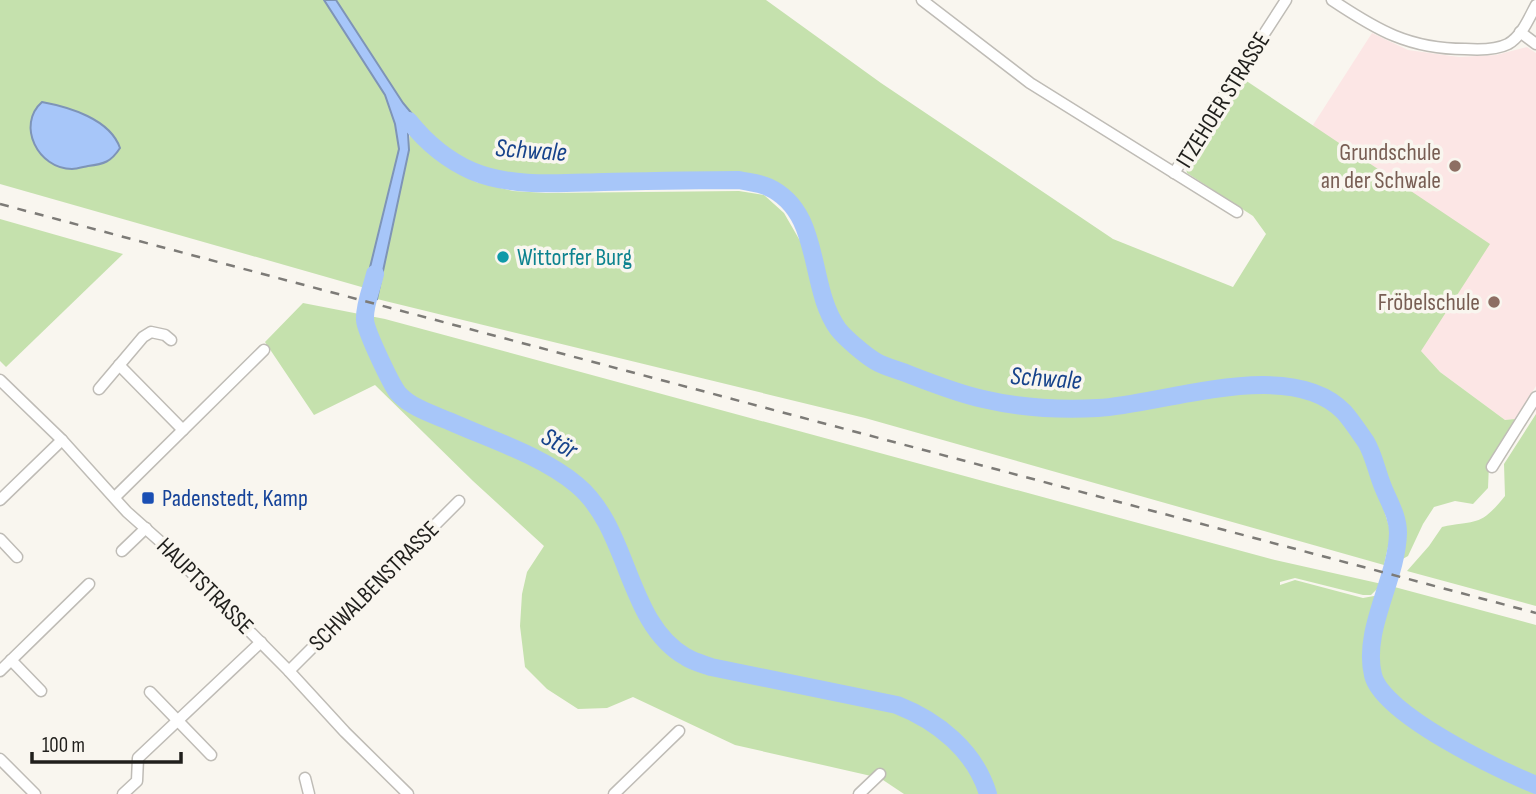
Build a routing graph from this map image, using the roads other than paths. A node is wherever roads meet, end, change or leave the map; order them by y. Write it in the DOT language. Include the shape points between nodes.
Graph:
graph roads {
  1 [pos="922,0"];
  2 [pos="1286,0"];
  3 [pos="1332,0"];
  4 [pos="1536,5"];
  5 [pos="1520,32"];
  6 [pos="1536,44"];
  7 [pos="1174,173"];
  8 [pos="1237,212"];
  9 [pos="170,340"];
  10 [pos="264,350"];
  11 [pos="119,365"];
  12 [pos="0,380"];
  13 [pos="99,389"];
  14 [pos="1536,397"];
  15 [pos="183,430"];
  16 [pos="62,440"];
  17 [pos="1492,467"];
  18 [pos="115,497"];
  19 [pos="0,500"];
  20 [pos="459,501"];
  21 [pos="146,528"];
  22 [pos="0,540"];
  23 [pos="122,551"];
  24 [pos="17,557"];
  25 [pos="89,584"];
  26 [pos="261,642"];
  27 [pos="11,660"];
  28 [pos="0,671"];
  29 [pos="289,671"];
  30 [pos="41,691"];
  31 [pos="150,692"];
  32 [pos="177,721"];
  33 [pos="679,731"];
  34 [pos="211,755"];
  35 [pos="0,759"];
  36 [pos="880,774"];
  37 [pos="305,779"];
  38 [pos="35,794"];
  39 [pos="123,794"];
  40 [pos="309,794"];
  41 [pos="408,794"];
  42 [pos="614,794"];
  43 [pos="859,794"];
  1 -- 7 [label="street" via="1030,83"];
  2 -- 7 [label="street, ITZEHOER STRASSE"];
  3 -- 5 [label="street" via="1402,40 1441,49 1492,48 1509,43"];
  4 -- 5 [label="street"];
  5 -- 6 [label="street"];
  7 -- 8 [label="street, ITZEHOER STRASSE"];
  9 -- 11 [label="street" via="151,332"];
  10 -- 15 [label="street"];
  11 -- 13 [label="street"];
  11 -- 15 [label="street"];
  12 -- 16 [label="street, HAUPTSTRASSE"];
  14 -- 17 [label="street"];
  15 -- 18 [label="street"];
  16 -- 18 [label="street, HAUPTSTRASSE"];
  16 -- 19 [label="street"];
  18 -- 21 [label="street, HAUPTSTRASSE"];
  20 -- 29 [label="street, SCHWALBENSTRASSE"];
  21 -- 23 [label="street"];
  21 -- 26 [label="street, HAUPTSTRASSE"];
  22 -- 24 [label="street"];
  25 -- 27 [label="street"];
  26 -- 29 [label="street, HAUPTSTRASSE"];
  26 -- 32 [label="street"];
  27 -- 28 [label="street"];
  27 -- 30 [label="street"];
  29 -- 41 [label="street, HAUPTSTRASSE"];
  31 -- 32 [label="street"];
  32 -- 34 [label="street"];
  32 -- 39 [label="street" via="138,758 137,781"];
  33 -- 42 [label="street"];
  35 -- 38 [label="street"];
  36 -- 43 [label="street"];
  37 -- 40 [label="street"];
}
